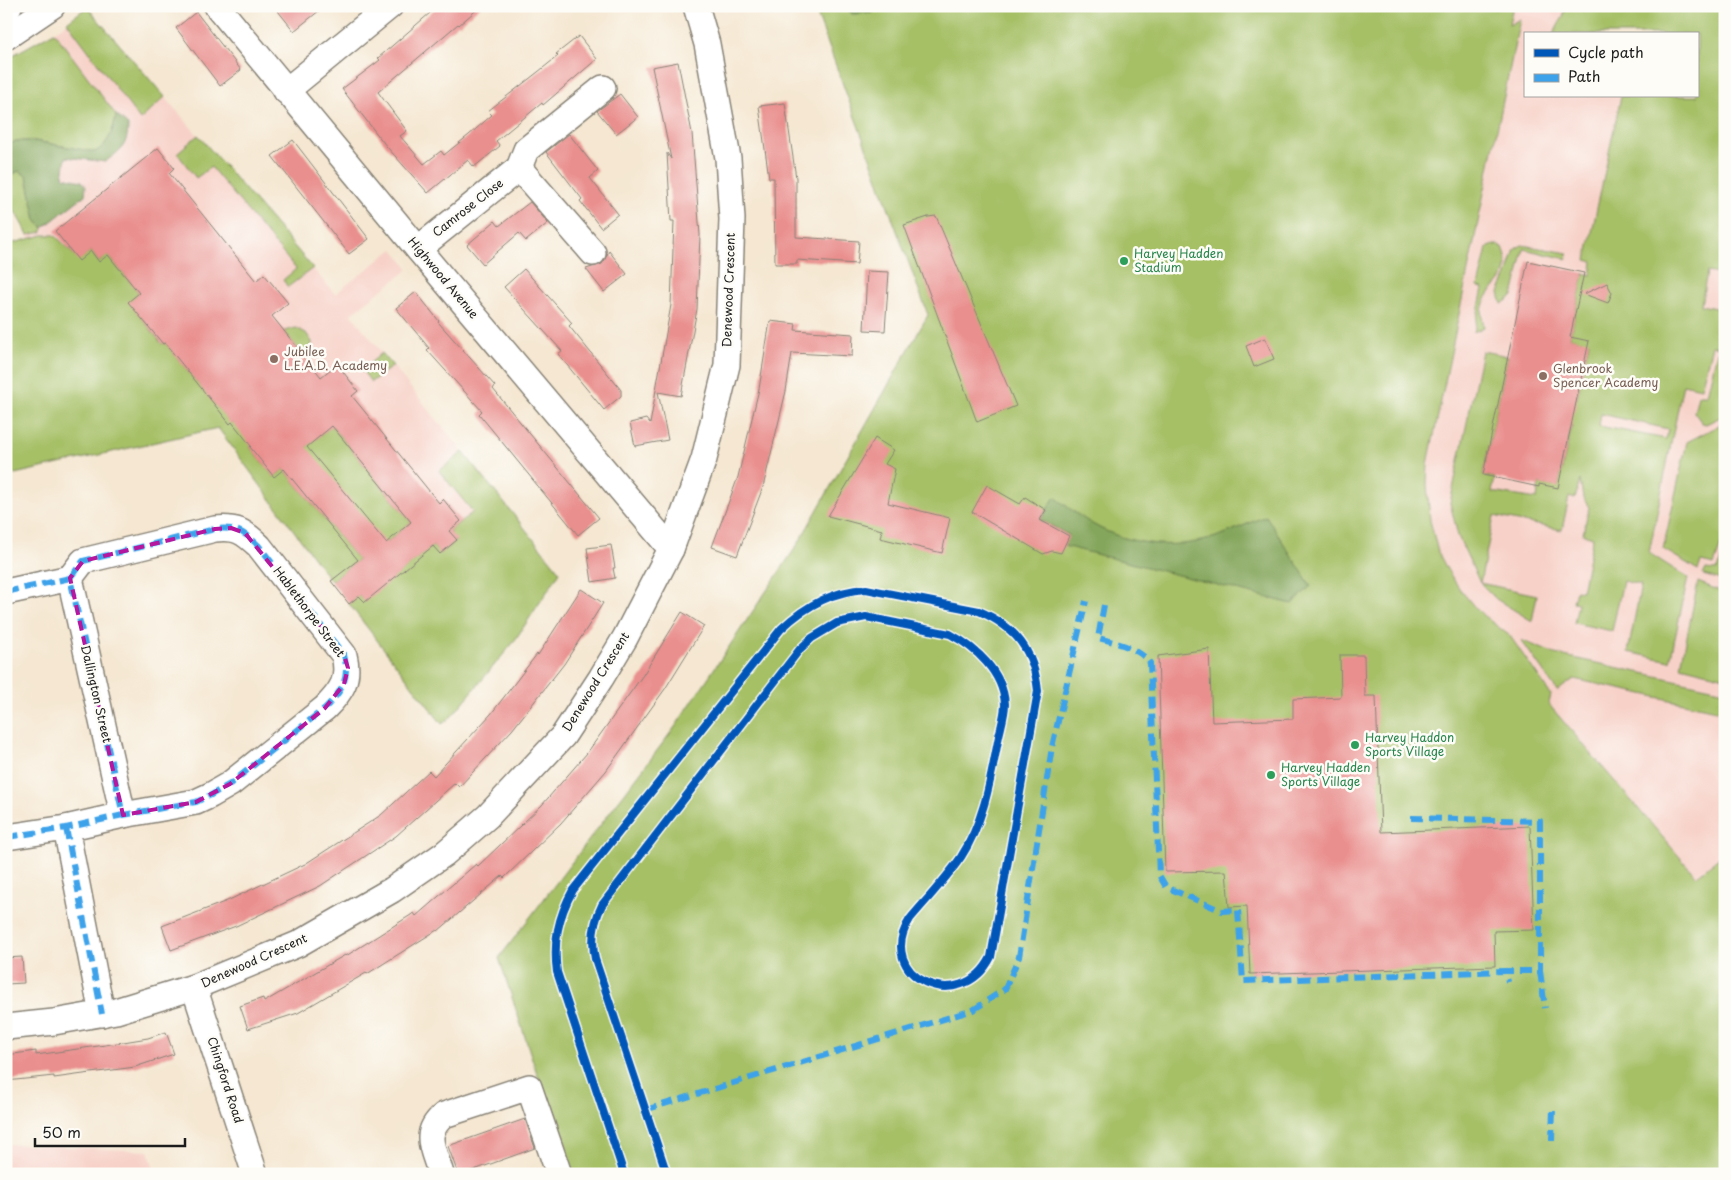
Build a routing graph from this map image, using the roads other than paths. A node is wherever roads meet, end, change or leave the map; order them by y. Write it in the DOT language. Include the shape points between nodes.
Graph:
graph roads {
  1 [pos="52,6"];
  2 [pos="217,6"];
  3 [pos="390,6"];
  4 [pos="696,6"];
  5 [pos="6,37"];
  6 [pos="603,88"];
  7 [pos="286,91"];
  8 [pos="519,168"];
  9 [pos="418,249"];
  10 [pos="593,252"];
  11 [pos="671,549"];
  12 [pos="70,578"];
  13 [pos="6,592"];
  14 [pos="123,815"];
  15 [pos="66,828"];
  16 [pos="6,837"];
  17 [pos="194,987"];
  18 [pos="102,1014"];
  19 [pos="6,1026"];
  20 [pos="255,1174"];
  21 [pos="441,1174"];
  22 [pos="559,1174"];
  1 -- 5 [label="street"];
  2 -- 7 [label="street, Highwood Avenue"];
  3 -- 7 [label="street"];
  4 -- 11 [label="street, Denewood Crescent" via="707,44 728,158 732,219 727,365 704,459"];
  6 -- 8 [label="street, Camrose Close" via="526,150"];
  7 -- 9 [label="street, Highwood Avenue"];
  8 -- 9 [label="street, Camrose Close"];
  8 -- 10 [label="street"];
  9 -- 11 [label="street, Highwood Avenue"];
  11 -- 17 [label="street, Denewood Crescent" via="625,638 563,736 488,816 444,854 392,890 298,944"];
  12 -- 13 [label="street"];
  12 -- 14 [label="street, Dallington Street"];
  12 -- 14 [label="street, Hablethorpe Street" via="83,561 215,529 231,528 245,533 259,546 344,654 348,668 336,698 230,784 196,802"];
  14 -- 15 [label="street"];
  15 -- 16 [label="street"];
  15 -- 18 [label="street"];
  17 -- 18 [label="street, Denewood Crescent"];
  17 -- 20 [label="street, Chingford Road"];
  18 -- 19 [label="street, Denewood Crescent"];
  21 -- 22 [label="street" via="430,1134 437,1121 529,1087"];
}
